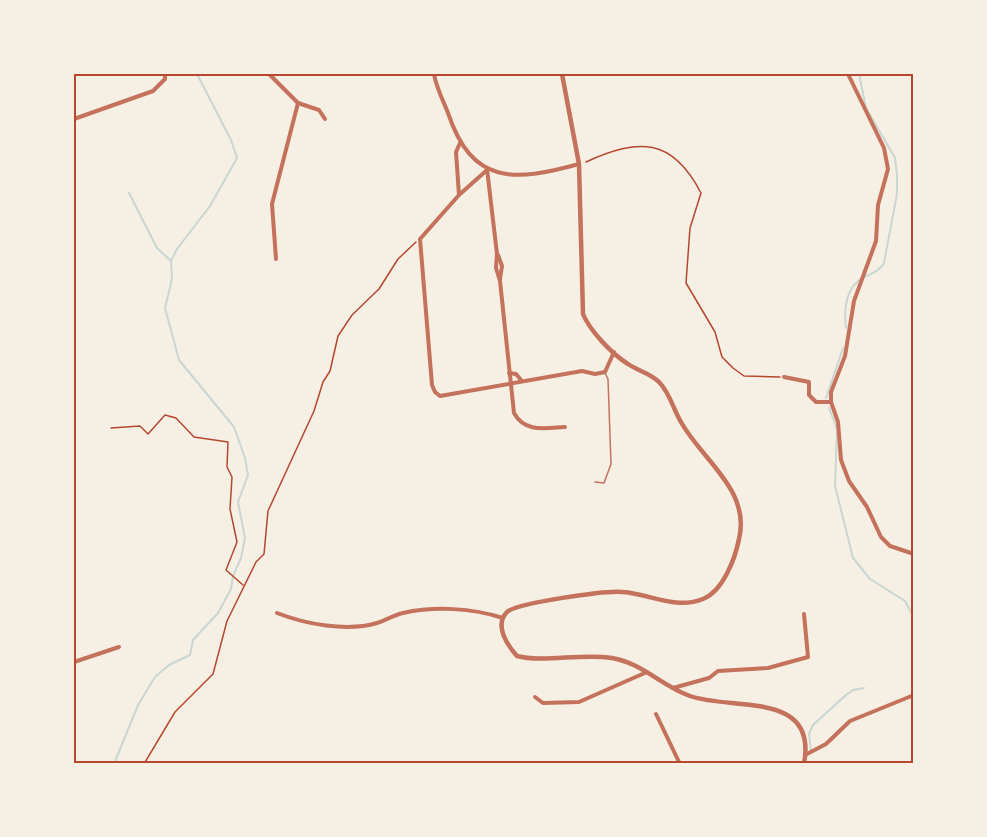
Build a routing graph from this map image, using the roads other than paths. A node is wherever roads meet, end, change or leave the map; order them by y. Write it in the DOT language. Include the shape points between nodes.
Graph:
graph roads {
  1 [pos="269,74"];
  2 [pos="434,74"];
  3 [pos="562,74"];
  4 [pos="848,74"];
  5 [pos="165,76"];
  6 [pos="298,103"];
  7 [pos="74,119"];
  8 [pos="326,119"];
  9 [pos="460,143"];
  10 [pos="579,164"];
  11 [pos="487,169"];
  12 [pos="459,195"];
  13 [pos="276,259"];
  14 [pos="614,352"];
  15 [pos="605,372"];
  16 [pos="509,373"];
  17 [pos="784,377"];
  18 [pos="522,381"];
  19 [pos="510,384"];
  20 [pos="831,402"];
  21 [pos="565,427"];
  22 [pos="595,482"];
  23 [pos="914,554"];
  24 [pos="277,613"];
  25 [pos="804,614"];
  26 [pos="503,618"];
  27 [pos="119,647"];
  28 [pos="74,662"];
  29 [pos="647,672"];
  30 [pos="672,688"];
  31 [pos="914,695"];
  32 [pos="535,697"];
  33 [pos="656,714"];
  34 [pos="805,755"];
  35 [pos="680,764"];
  36 [pos="804,764"];
  1 -- 6 [label="street"];
  2 -- 9 [label="street"];
  3 -- 10 [label="street"];
  4 -- 20 [label="street" via="888,169 878,205 876,241 854,301 845,356"];
  5 -- 7 [label="street" via="153,91"];
  6 -- 8 [label="street" via="319,110"];
  6 -- 13 [label="street" via="272,204"];
  9 -- 11 [label="street" via="472,159"];
  9 -- 12 [label="street" via="456,152"];
  10 -- 11 [label="street" via="518,175"];
  10 -- 14 [label="street" via="582,309 590,326"];
  11 -- 12 [label="street"];
  11 -- 16 [label="street" via="497,254 502,266"];
  12 -- 19 [label="street" via="420,239 432,384 441,396"];
  14 -- 15 [label="street"];
  14 -- 26 [label="street" via="659,382 681,423 735,497 741,526 736,550 715,591 706,598 683,604 613,592 527,604 512,608"];
  15 -- 18 [label="street" via="582,371"];
  15 -- 22 [label="lane" via="611,464 604,483"];
  16 -- 18 [label="street"];
  16 -- 19 [label="street"];
  17 -- 20 [label="street" via="809,382 809,395 816,402"];
  18 -- 19 [label="street"];
  19 -- 21 [label="street" via="514,413 524,425"];
  20 -- 23 [label="street" via="841,434 843,470 867,507 880,537 890,546"];
  24 -- 26 [label="street" via="294,620 346,626 424,611 470,610"];
  25 -- 30 [label="street" via="808,657 768,668 718,671 709,678"];
  26 -- 29 [label="street" via="503,634 517,656 611,658 628,661"];
  27 -- 28 [label="street"];
  29 -- 30 [label="street"];
  29 -- 32 [label="street" via="579,702 543,703"];
  30 -- 34 [label="street" via="704,700 770,706 783,711 800,727"];
  31 -- 34 [label="street" via="849,721 826,744"];
  33 -- 35 [label="street"];
  34 -- 36 [label="street"];
}
